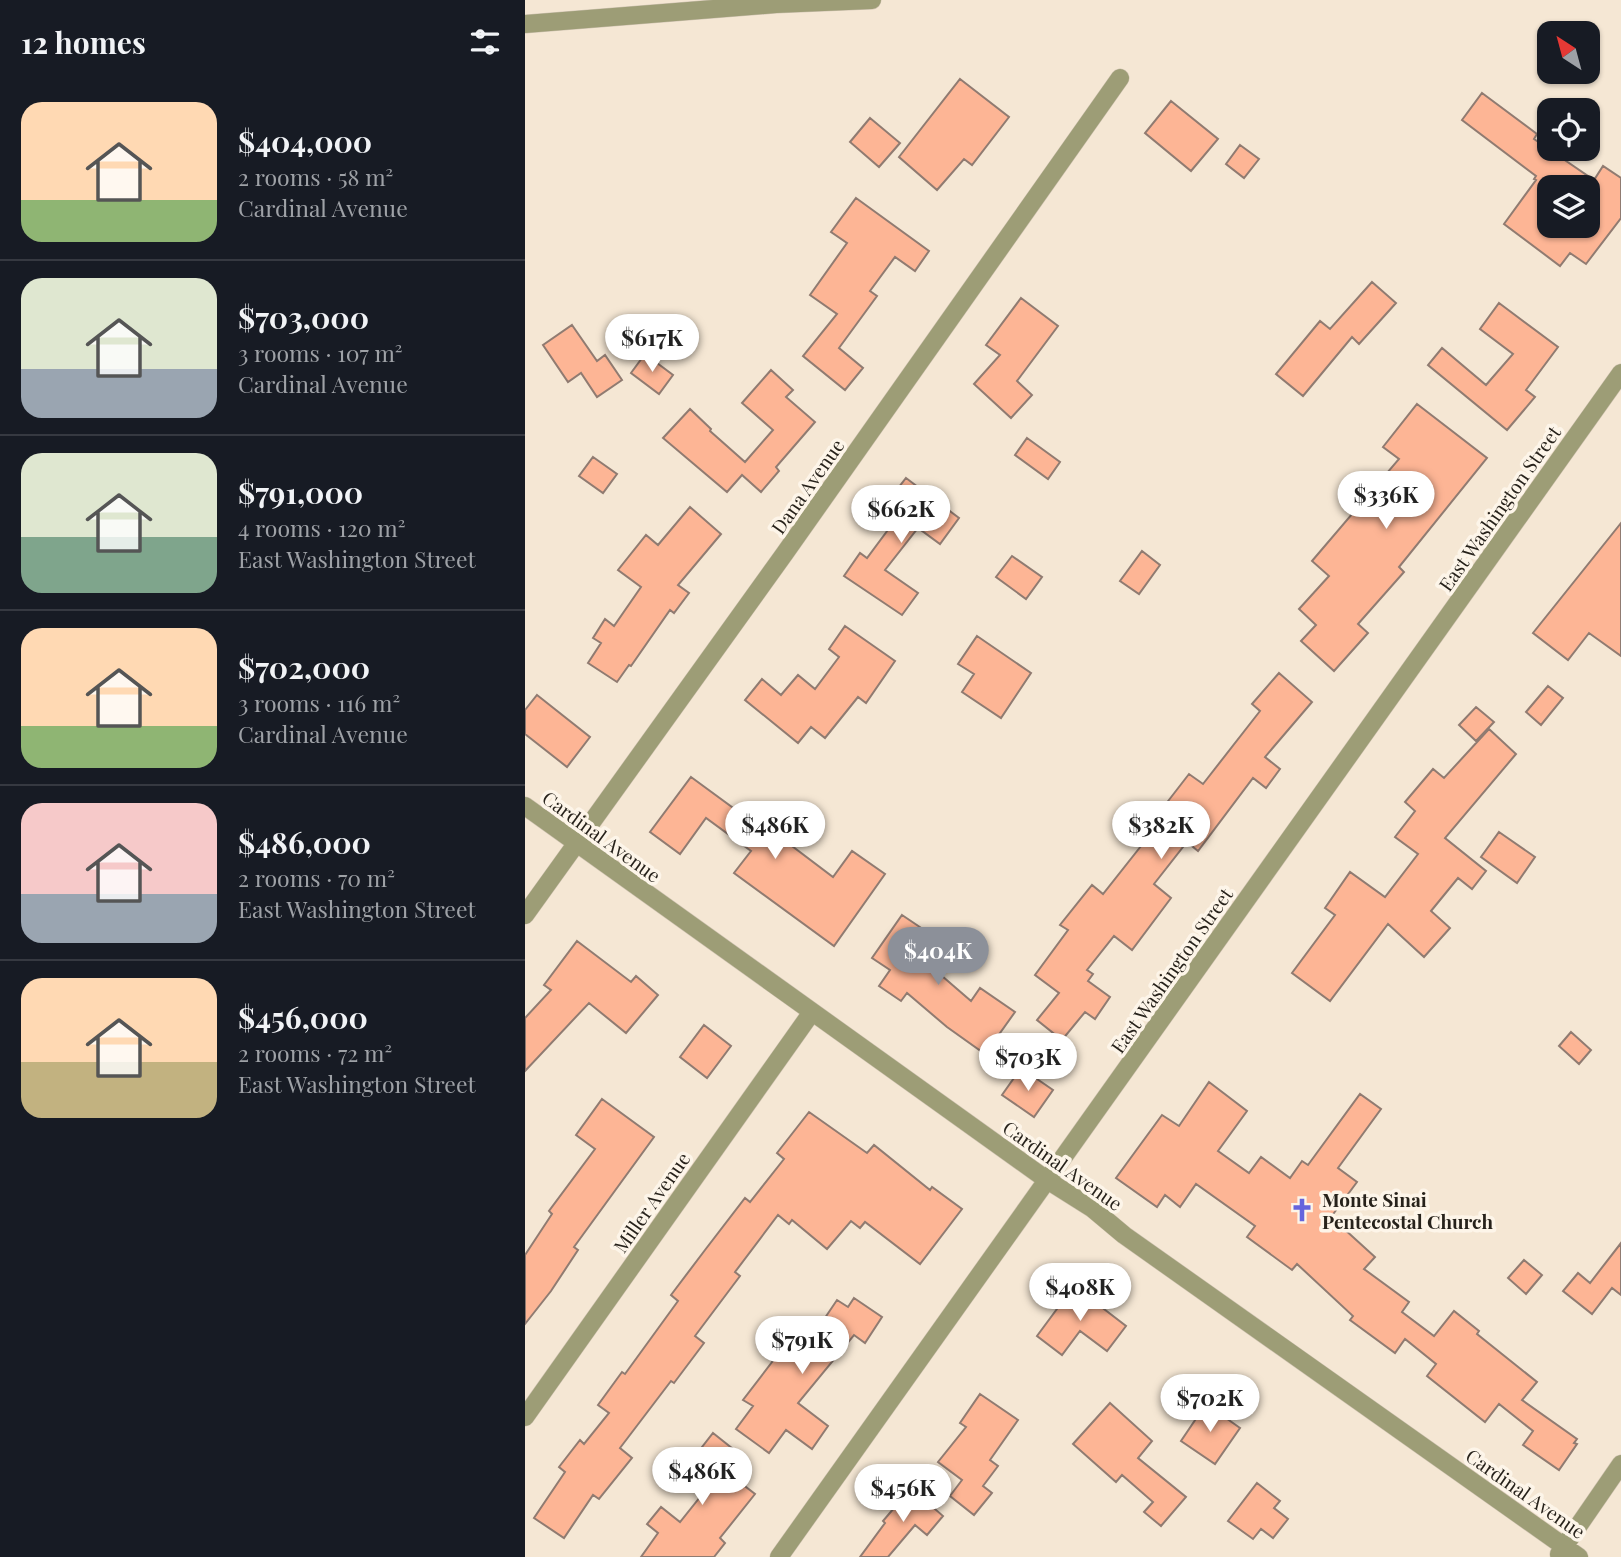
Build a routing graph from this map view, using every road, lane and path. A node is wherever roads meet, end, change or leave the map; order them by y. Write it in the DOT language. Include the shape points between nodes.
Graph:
graph roads {
  1 [pos="872,0"];
  2 [pos="525,24"];
  3 [pos="1120,78"];
  4 [pos="1621,373"];
  5 [pos="525,806"];
  6 [pos="575,844"];
  7 [pos="525,915"];
  8 [pos="812,1012"];
  9 [pos="1047,1180"];
  10 [pos="525,1417"];
  11 [pos="1621,1464"];
  12 [pos="1567,1554"];
  13 [pos="779,1557"];
  1 -- 2 [label="street"];
  3 -- 6 [label="street, Dana Avenue"];
  4 -- 9 [label="street, East Washington Street"];
  5 -- 6 [label="street, Cardinal Avenue"];
  6 -- 7 [label="street, Dana Avenue"];
  6 -- 8 [label="street, Cardinal Avenue"];
  8 -- 9 [label="street, Cardinal Avenue"];
  8 -- 10 [label="street, Miller Avenue"];
  9 -- 12 [label="street, Cardinal Avenue"];
  9 -- 13 [label="street, East Washington Street"];
  11 -- 12 [label="street"];
}
